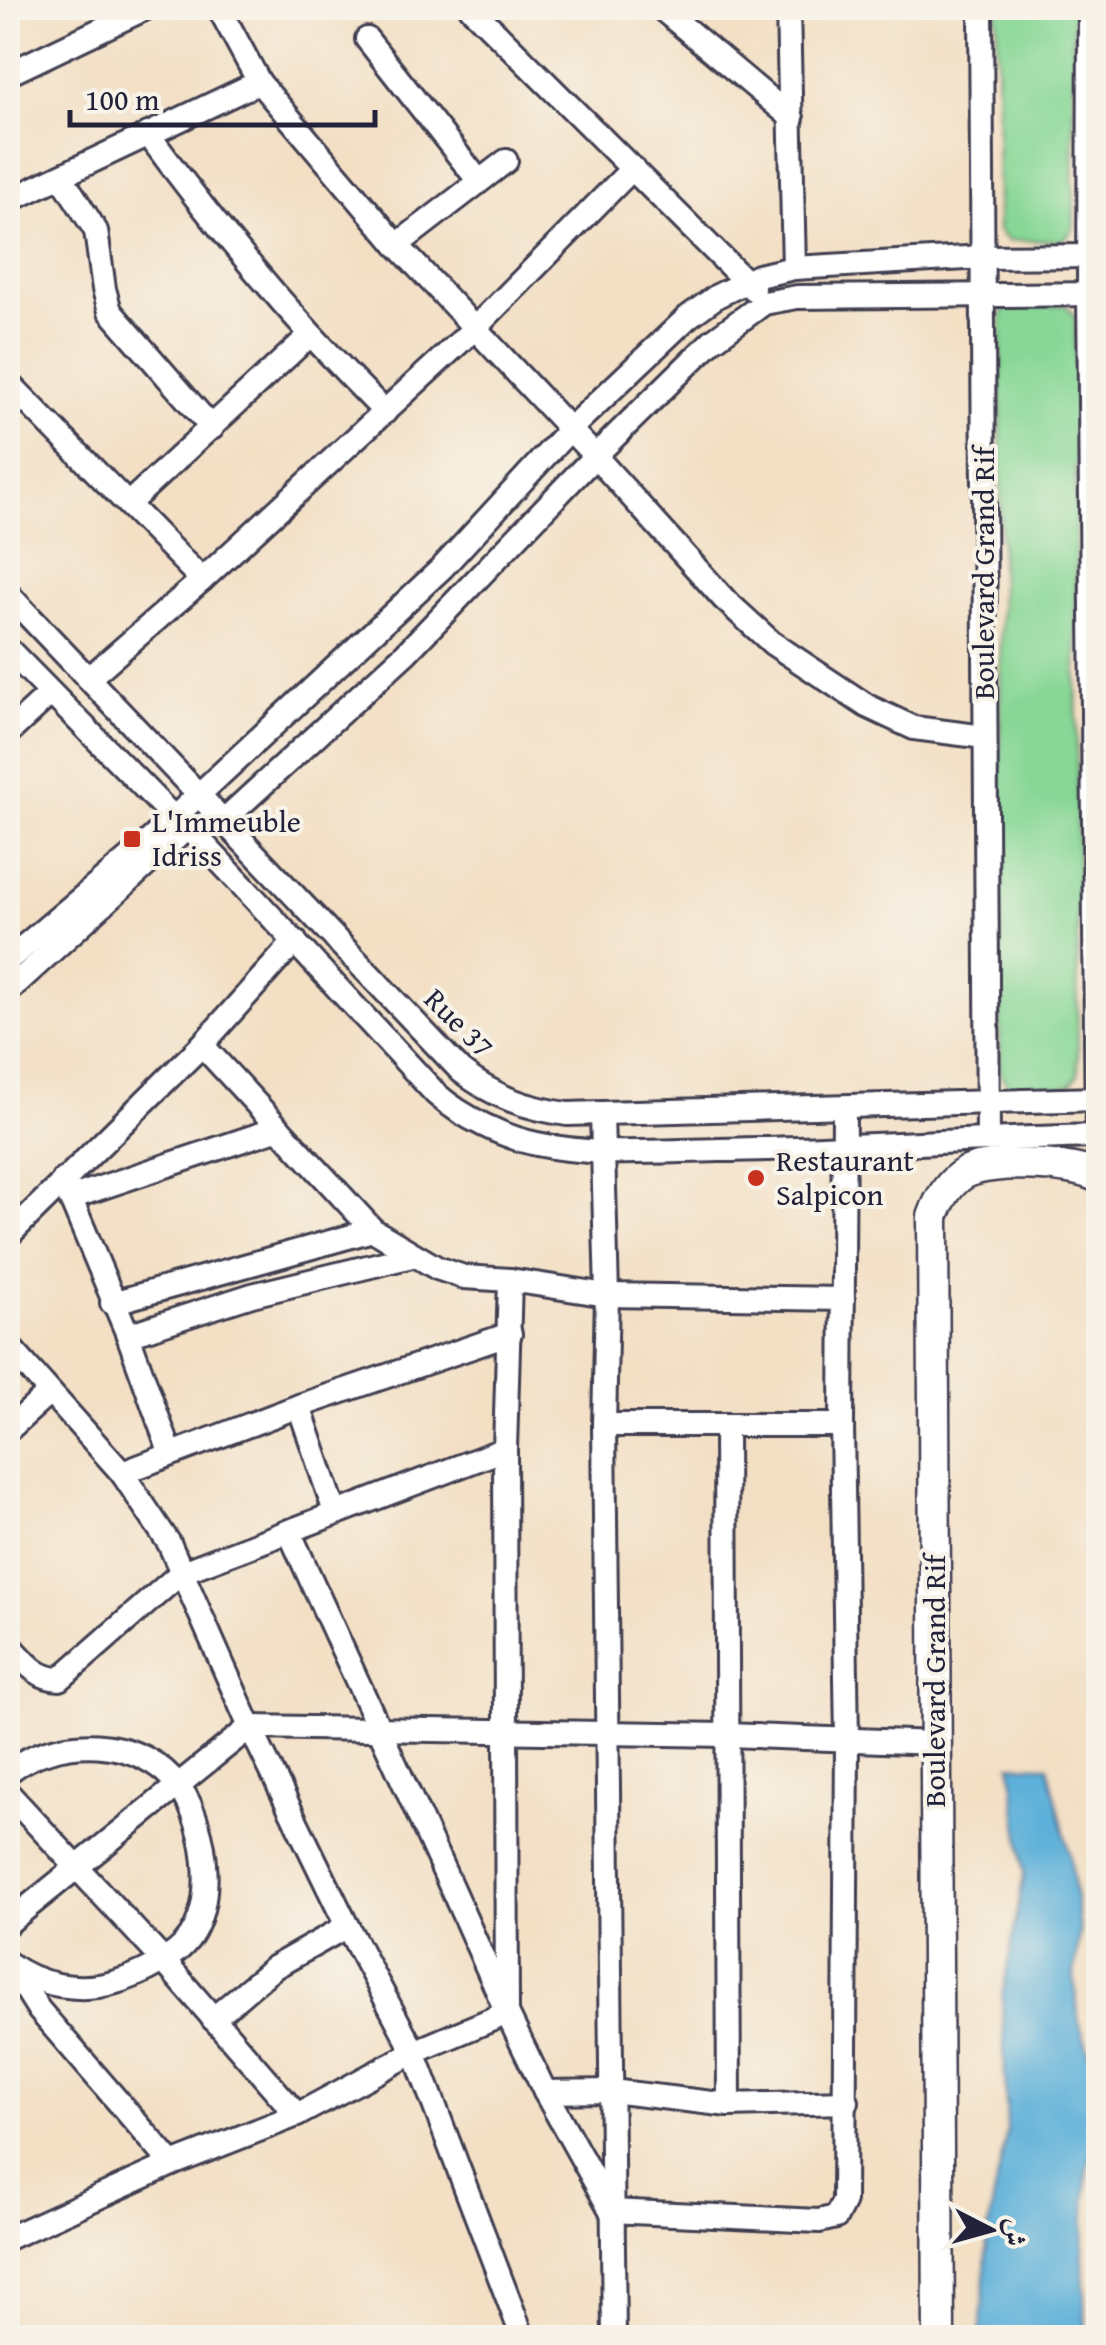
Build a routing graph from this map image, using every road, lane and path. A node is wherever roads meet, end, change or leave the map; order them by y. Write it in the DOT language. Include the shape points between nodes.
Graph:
graph roads {
  1 [pos="146,8"];
  2 [pos="220,8"];
  3 [pos="471,8"];
  4 [pos="662,8"];
  5 [pos="788,8"];
  6 [pos="981,8"];
  7 [pos="1090,8"];
  8 [pos="367,39"];
  9 [pos="8,74"];
  10 [pos="259,82"];
  11 [pos="792,118"];
  12 [pos="148,134"];
  13 [pos="506,160"];
  14 [pos="633,168"];
  15 [pos="60,176"];
  16 [pos="478,180"];
  17 [pos="8,202"];
  18 [pos="397,245"];
  19 [pos="1094,256"];
  20 [pos="984,257"];
  21 [pos="794,268"];
  22 [pos="746,280"];
  23 [pos="983,292"];
  24 [pos="1094,294"];
  25 [pos="764,303"];
  26 [pos="475,328"];
  27 [pos="309,336"];
  28 [pos="8,382"];
  29 [pos="384,412"];
  30 [pos="212,428"];
  31 [pos="569,430"];
  32 [pos="595,456"];
  33 [pos="128,504"];
  34 [pos="202,580"];
  35 [pos="8,594"];
  36 [pos="8,649"];
  37 [pos="89,678"];
  38 [pos="50,694"];
  39 [pos="1096,730"];
  40 [pos="8,733"];
  41 [pos="985,737"];
  42 [pos="197,794"];
  43 [pos="222,821"];
  44 [pos="181,822"];
  45 [pos="295,941"];
  46 [pos="8,960"];
  47 [pos="8,990"];
  48 [pos="202,1044"];
  49 [pos="461,1072"];
  50 [pos="436,1094"];
  51 [pos="1098,1099"];
  52 [pos="987,1102"];
  53 [pos="844,1108"];
  54 [pos="602,1114"];
  55 [pos="279,1128"];
  56 [pos="1098,1136"];
  57 [pos="988,1138"];
  58 [pos="843,1148"];
  59 [pos="604,1152"];
  60 [pos="1098,1178"];
  61 [pos="66,1189"];
  62 [pos="374,1230"];
  63 [pos="8,1236"];
  64 [pos="412,1256"];
  65 [pos="243,1266"];
  66 [pos="510,1280"];
  67 [pos="252,1295"];
  68 [pos="607,1295"];
  69 [pos="842,1299"];
  70 [pos="112,1303"];
  71 [pos="510,1334"];
  72 [pos="128,1336"];
  73 [pos="8,1345"];
  74 [pos="48,1393"];
  75 [pos="299,1406"];
  76 [pos="604,1425"];
  77 [pos="842,1425"];
  78 [pos="726,1427"];
  79 [pos="8,1430"];
  80 [pos="506,1449"];
  81 [pos="170,1452"];
  82 [pos="122,1473"];
  83 [pos="335,1512"];
  84 [pos="289,1531"];
  85 [pos="182,1572"];
  86 [pos="8,1642"];
  87 [pos="250,1727"];
  88 [pos="378,1731"];
  89 [pos="507,1731"];
  90 [pos="608,1733"];
  91 [pos="727,1736"];
  92 [pos="847,1740"];
  93 [pos="935,1743"];
  94 [pos="8,1772"];
  95 [pos="179,1787"];
  96 [pos="8,1792"];
  97 [pos="74,1867"];
  98 [pos="8,1923"];
  99 [pos="347,1926"];
  100 [pos="162,1958"];
  101 [pos="10,1965"];
  102 [pos="508,2013"];
  103 [pos="213,2019"];
  104 [pos="414,2052"];
  105 [pos="612,2091"];
  106 [pos="545,2092"];
  107 [pos="847,2102"];
  108 [pos="729,2105"];
  109 [pos="298,2115"];
  110 [pos="172,2164"];
  111 [pos="612,2211"];
  112 [pos="8,2238"];
  113 [pos="522,2338"];
  114 [pos="614,2338"];
  115 [pos="938,2338"];
  1 -- 9 [label="street"];
  2 -- 10 [label="street"];
  3 -- 14 [label="street"];
  4 -- 11 [label="street"];
  5 -- 11 [label="street"];
  6 -- 20 [label="street, Boulevard Grand Rif"];
  7 -- 19 [label="street"];
  8 -- 16 [label="street"];
  10 -- 12 [label="street"];
  10 -- 18 [label="street"];
  11 -- 21 [label="street"];
  12 -- 15 [label="street"];
  12 -- 27 [label="street"];
  13 -- 16 [label="street"];
  14 -- 22 [label="street"];
  14 -- 26 [label="street"];
  15 -- 17 [label="street"];
  15 -- 30 [label="street" via="96,231 110,311"];
  16 -- 18 [label="street"];
  18 -- 26 [label="street"];
  19 -- 20 [label="street"];
  19 -- 24 [label="street"];
  20 -- 21 [label="street"];
  20 -- 23 [label="street, Boulevard Grand Rif"];
  21 -- 22 [label="street"];
  22 -- 25 [label="street"];
  22 -- 31 [label="street" via="688,317"];
  23 -- 24 [label="street"];
  23 -- 25 [label="street"];
  23 -- 41 [label="street, Boulevard Grand Rif"];
  24 -- 39 [label="street"];
  25 -- 32 [label="street" via="712,342"];
  26 -- 29 [label="street"];
  26 -- 31 [label="street"];
  27 -- 29 [label="street"];
  27 -- 30 [label="street"];
  28 -- 33 [label="street"];
  29 -- 34 [label="street"];
  30 -- 33 [label="street"];
  31 -- 32 [label="street"];
  31 -- 42 [label="street" via="442,568"];
  32 -- 41 [label="street" via="724,599 788,654 914,728"];
  32 -- 43 [label="street" via="406,652"];
  33 -- 34 [label="street"];
  34 -- 37 [label="street"];
  35 -- 37 [label="street, Rue 37"];
  36 -- 38 [label="street, Rue 37"];
  37 -- 42 [label="street, Rue 37"];
  38 -- 40 [label="street"];
  38 -- 44 [label="street, Rue 37"];
  39 -- 51 [label="street"];
  41 -- 52 [label="street, Boulevard Grand Rif"];
  42 -- 43 [label="street, Rue 37"];
  42 -- 44 [label="street"];
  43 -- 44 [label="street"];
  43 -- 49 [label="street, Rue 37"];
  44 -- 45 [label="street, Rue 37"];
  44 -- 46 [label="street"];
  44 -- 47 [label="street"];
  45 -- 48 [label="street"];
  45 -- 50 [label="street, Rue 37"];
  48 -- 55 [label="street"];
  48 -- 61 [label="street"];
  49 -- 50 [label="street"];
  49 -- 54 [label="street, Rue 37" via="522,1106"];
  50 -- 59 [label="street, Rue 37" via="514,1138"];
  51 -- 52 [label="street, Rue 37"];
  51 -- 56 [label="street"];
  52 -- 53 [label="street, Rue 37"];
  52 -- 57 [label="street, Boulevard Grand Rif"];
  53 -- 54 [label="street, Rue 37"];
  53 -- 58 [label="street"];
  54 -- 59 [label="street"];
  55 -- 61 [label="street"];
  55 -- 62 [label="street"];
  56 -- 57 [label="street, Rue 37"];
  57 -- 58 [label="street, Rue 37"];
  58 -- 59 [label="street, Rue 37"];
  58 -- 69 [label="street"];
  59 -- 68 [label="street"];
  60 -- 93 [label="main road, Boulevard Grand Rif" via="1068,1168 982,1166 950,1184 933,1218"];
  61 -- 63 [label="street"];
  61 -- 70 [label="street"];
  62 -- 64 [label="street"];
  62 -- 65 [label="street"];
  64 -- 66 [label="street" via="464,1277"];
  64 -- 67 [label="street"];
  65 -- 67 [label="street"];
  65 -- 70 [label="street"];
  66 -- 68 [label="street"];
  66 -- 71 [label="street"];
  67 -- 72 [label="street"];
  68 -- 69 [label="street"];
  68 -- 76 [label="street"];
  69 -- 77 [label="street"];
  70 -- 72 [label="street"];
  71 -- 75 [label="street"];
  71 -- 80 [label="street"];
  72 -- 81 [label="street"];
  73 -- 74 [label="street"];
  74 -- 79 [label="street"];
  74 -- 82 [label="street"];
  75 -- 81 [label="street"];
  75 -- 83 [label="street"];
  76 -- 78 [label="street"];
  76 -- 90 [label="street"];
  77 -- 78 [label="street"];
  77 -- 92 [label="street"];
  78 -- 91 [label="street"];
  80 -- 83 [label="street"];
  80 -- 89 [label="street"];
  81 -- 82 [label="street"];
  82 -- 85 [label="street"];
  83 -- 84 [label="street"];
  84 -- 85 [label="street"];
  84 -- 88 [label="street"];
  85 -- 86 [label="street" via="60,1678 35,1672"];
  85 -- 87 [label="street"];
  87 -- 88 [label="street"];
  87 -- 95 [label="street"];
  87 -- 99 [label="street"];
  88 -- 89 [label="street"];
  88 -- 102 [label="street"];
  89 -- 90 [label="street"];
  89 -- 102 [label="street"];
  90 -- 91 [label="street"];
  90 -- 105 [label="street"];
  91 -- 92 [label="street"];
  91 -- 108 [label="street"];
  92 -- 93 [label="street"];
  92 -- 107 [label="street"];
  93 -- 115 [label="main road, Boulevard Grand Rif"];
  94 -- 95 [label="street" via="40,1753 90,1745 138,1756"];
  95 -- 97 [label="street"];
  95 -- 100 [label="street" via="200,1831 206,1880 193,1929 179,1950"];
  96 -- 97 [label="street"];
  97 -- 98 [label="street"];
  97 -- 100 [label="street"];
  99 -- 103 [label="street" via="272,1968"];
  99 -- 104 [label="street"];
  100 -- 101 [label="street" via="126,1979 86,1987 45,1982"];
  100 -- 103 [label="street"];
  101 -- 110 [label="street" via="39,2010"];
  102 -- 104 [label="street"];
  102 -- 106 [label="street"];
  103 -- 109 [label="street"];
  104 -- 109 [label="street"];
  104 -- 113 [label="street"];
  105 -- 106 [label="street"];
  105 -- 108 [label="street"];
  105 -- 111 [label="street"];
  106 -- 111 [label="street"];
  107 -- 108 [label="street"];
  107 -- 111 [label="street" via="845,2194 836,2217 793,2221"];
  109 -- 110 [label="street"];
  110 -- 112 [label="street"];
  111 -- 114 [label="street"];
}
